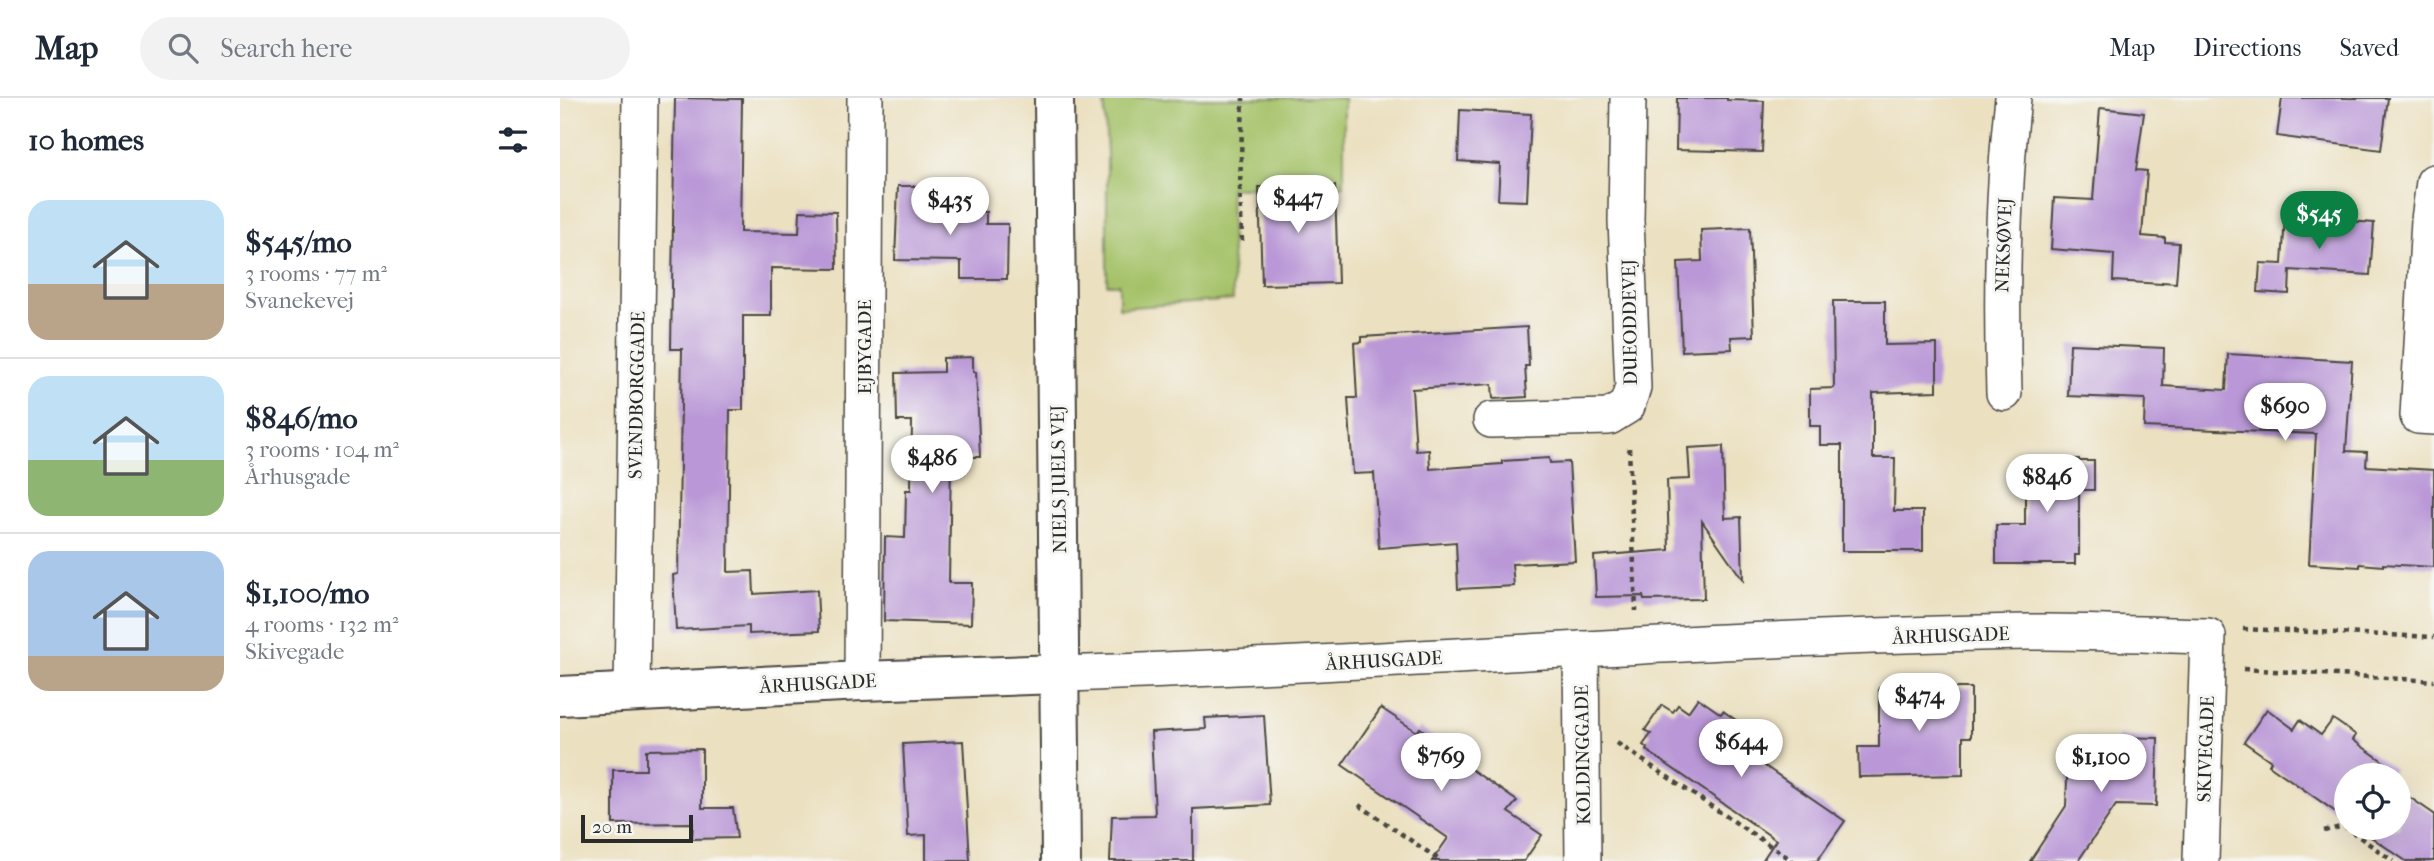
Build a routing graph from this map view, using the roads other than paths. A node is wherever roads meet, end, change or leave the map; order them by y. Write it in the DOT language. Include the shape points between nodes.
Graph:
graph roads {
  1 [pos="640,98"];
  2 [pos="864,98"];
  3 [pos="1054,98"];
  4 [pos="1629,98"];
  5 [pos="2013,98"];
  6 [pos="2434,182"];
  7 [pos="2004,393"];
  8 [pos="2434,418"];
  9 [pos="1491,421"];
  10 [pos="2208,636"];
  11 [pos="1581,649"];
  12 [pos="1060,674"];
  13 [pos="862,681"];
  14 [pos="632,692"];
  15 [pos="560,696"];
  16 [pos="1061,861"];
  17 [pos="1583,861"];
  18 [pos="2201,861"];
  1 -- 14 [label="street, SVENDBORGGADE"];
  2 -- 13 [label="street, EJBYGADE"];
  3 -- 12 [label="street, NIELS JUELS VEJ"];
  4 -- 9 [label="street, DUEODDEVEJ" via="1626,220 1633,387 1627,406 1609,417"];
  5 -- 7 [label="street, NEKSØVEJ" via="2004,187"];
  6 -- 8 [label="street" via="2418,416"];
  10 -- 11 [label="street, ÅRHUSGADE" via="2031,632"];
  10 -- 18 [label="street, SKIVEGADE"];
  11 -- 12 [label="street, ÅRHUSGADE"];
  11 -- 17 [label="street, KOLDINGGADE"];
  12 -- 13 [label="street, ÅRHUSGADE"];
  12 -- 16 [label="street, NIELS JUELS VEJ"];
  13 -- 14 [label="street, ÅRHUSGADE"];
  14 -- 15 [label="street, ÅRHUSGADE"];
}
